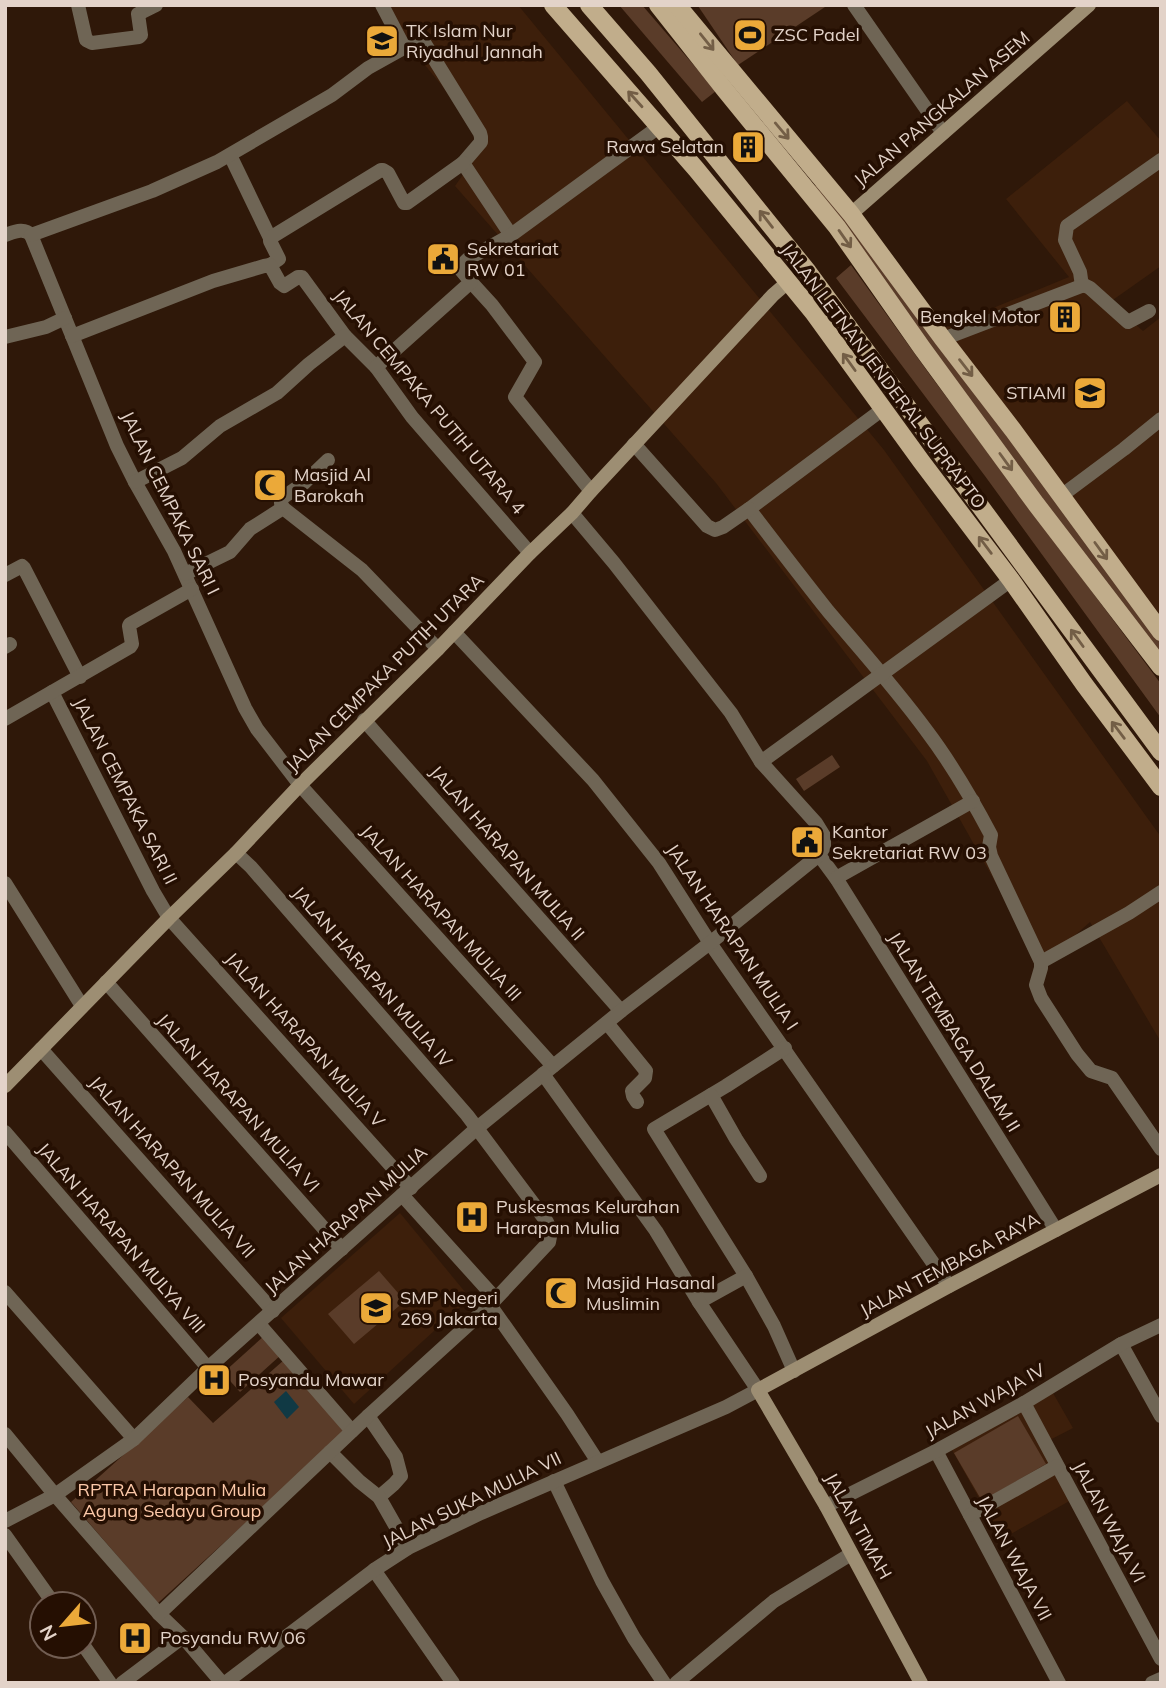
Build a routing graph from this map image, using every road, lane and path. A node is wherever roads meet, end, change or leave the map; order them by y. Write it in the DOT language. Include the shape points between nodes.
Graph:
graph roads {
  1 [pos="78,5"];
  2 [pos="156,5"];
  3 [pos="382,5"];
  4 [pos="553,5"];
  5 [pos="589,5"];
  6 [pos="658,5"];
  7 [pos="677,5"];
  8 [pos="1089,5"];
  9 [pos="858,7"];
  10 [pos="140,8"];
  11 [pos="404,47"];
  12 [pos="731,84"];
  13 [pos="660,126"];
  14 [pos="943,133"];
  15 [pos="230,155"];
  16 [pos="1161,160"];
  17 [pos="463,163"];
  18 [pos="723,164"];
  19 [pos="696,169"];
  20 [pos="851,214"];
  21 [pos="27,233"];
  22 [pos="5,235"];
  23 [pos="510,235"];
  24 [pos="270,239"];
  25 [pos="270,265"];
  26 [pos="471,282"];
  27 [pos="788,282"];
  28 [pos="1082,286"];
  29 [pos="1149,311"];
  30 [pos="65,318"];
  31 [pos="72,336"];
  32 [pos="345,336"];
  33 [pos="5,337"];
  34 [pos="943,339"];
  35 [pos="376,367"];
  36 [pos="883,409"];
  37 [pos="1161,419"];
  38 [pos="634,444"];
  39 [pos="328,460"];
  40 [pos="135,482"];
  41 [pos="591,491"];
  42 [pos="1061,496"];
  43 [pos="283,508"];
  44 [pos="749,509"];
  45 [pos="572,513"];
  46 [pos="530,553"];
  47 [pos="185,574"];
  48 [pos="5,575"];
  49 [pos="1010,580"];
  50 [pos="192,589"];
  51 [pos="454,632"];
  52 [pos="1161,632"];
  53 [pos="438,649"];
  54 [pos="1161,667"];
  55 [pos="882,675"];
  56 [pos="80,677"];
  57 [pos="52,692"];
  58 [pos="5,719"];
  59 [pos="364,720"];
  60 [pos="1161,752"];
  61 [pos="761,762"];
  62 [pos="300,785"];
  63 [pos="1161,787"];
  64 [pos="972,801"];
  65 [pos="236,853"];
  66 [pos="819,855"];
  67 [pos="836,878"];
  68 [pos="5,883"];
  69 [pos="1161,892"];
  70 [pos="169,918"];
  71 [pos="710,943"];
  72 [pos="1041,962"];
  73 [pos="106,982"];
  74 [pos="82,1006"];
  75 [pos="621,1011"];
  76 [pos="607,1023"];
  77 [pos="785,1048"];
  78 [pos="41,1049"];
  79 [pos="548,1070"];
  80 [pos="5,1086"];
  81 [pos="711,1095"];
  82 [pos="637,1102"];
  83 [pos="477,1128"];
  84 [pos="5,1132"];
  85 [pos="1161,1149"];
  86 [pos="1161,1175"];
  87 [pos="760,1176"];
  88 [pos="407,1191"];
  89 [pos="1056,1230"];
  90 [pos="342,1249"];
  91 [pos="746,1276"];
  92 [pos="949,1286"];
  93 [pos="5,1292"];
  94 [pos="493,1302"];
  95 [pos="699,1302"];
  96 [pos="273,1311"];
  97 [pos="259,1324"];
  98 [pos="1161,1325"];
  99 [pos="1121,1344"];
  100 [pos="208,1368"];
  101 [pos="794,1371"];
  102 [pos="758,1390"];
  103 [pos="1024,1403"];
  104 [pos="368,1416"];
  105 [pos="1161,1416"];
  106 [pos="352,1431"];
  107 [pos="5,1434"];
  108 [pos="134,1439"];
  109 [pos="936,1451"];
  110 [pos="330,1452"];
  111 [pos="598,1462"];
  112 [pos="1057,1466"];
  113 [pos="554,1481"];
  114 [pos="55,1495"];
  115 [pos="379,1497"];
  116 [pos="826,1506"];
  117 [pos="970,1515"];
  118 [pos="5,1521"];
  119 [pos="5,1535"];
  120 [pos="408,1548"];
  121 [pos="851,1554"];
  122 [pos="374,1570"];
  123 [pos="44,1590"];
  124 [pos="159,1614"];
  125 [pos="183,1637"];
  126 [pos="1161,1659"];
  127 [pos="94,1660"];
  128 [pos="1161,1679"];
  129 [pos="685,1680"];
  130 [pos="110,1683"];
  131 [pos="122,1683"];
  132 [pos="223,1683"];
  133 [pos="453,1683"];
  134 [pos="664,1683"];
  135 [pos="921,1683"];
  136 [pos="1059,1683"];
  137 [pos="1152,1683"];
  1 -- 10 [label="street" via="92,43 140,37"];
  2 -- 10 [label="street"];
  3 -- 11 [label="street"];
  13 -- 4 [label="main road, JALAN LETNAN JENDERAL SUPRAPTO, one-way"];
  5 -- 18 [label="main road, JALAN LETNAN JENDERAL SUPRAPTO"];
  6 -- 12 [label="main road"];
  7 -- 12 [label="main road, one-way"];
  8 -- 14 [label="street, JALAN PANGKALAN ASEM"];
  9 -- 14 [label="street"];
  11 -- 15 [label="street"];
  11 -- 17 [label="street" via="425,44 481,137"];
  12 -- 20 [label="main road, one-way"];
  12 -- 54 [label="main road, one-way" via="1036,504"];
  13 -- 19 [label="main road, JALAN LETNAN JENDERAL SUPRAPTO"];
  13 -- 23 [label="street"];
  14 -- 20 [label="street, JALAN PANGKALAN ASEM"];
  15 -- 21 [label="street" via="152,191"];
  15 -- 24 [label="street"];
  16 -- 28 [label="street" via="1067,226 1065,240"];
  17 -- 23 [label="street"];
  17 -- 24 [label="street" via="407,203 388,173 381,170"];
  18 -- 19 [label="main road"];
  60 -- 18 [label="main road, JALAN LETNAN JENDERAL SUPRAPTO, one-way" via="808,272"];
  19 -- 27 [label="main road, JALAN LETNAN JENDERAL SUPRAPTO"];
  20 -- 34 [label="main road"];
  21 -- 22 [label="street"];
  21 -- 30 [label="street, JALAN CEMPAKA SARI I"];
  23 -- 26 [label="street" via="460,267"];
  24 -- 25 [label="street" via="279,259"];
  25 -- 31 [label="street" via="214,281"];
  25 -- 32 [label="street, JALAN CEMPAKA PUTIH UTARA 4" via="284,286 303,279"];
  26 -- 35 [label="street"];
  26 -- 41 [label="street" via="535,362 515,397"];
  36 -- 27 [label="main road, JALAN LETNAN JENDERAL SUPRAPTO, one-way"];
  27 -- 38 [label="street, JALAN CEMPAKA PUTIH UTARA"];
  28 -- 29 [label="street" via="1128,322"];
  28 -- 34 [label="street"];
  30 -- 31 [label="street, JALAN CEMPAKA SARI I"];
  30 -- 33 [label="street"];
  31 -- 40 [label="street, JALAN CEMPAKA SARI I"];
  32 -- 35 [label="street, JALAN CEMPAKA PUTIH UTARA 4"];
  32 -- 40 [label="street" via="277,393 220,426 182,458"];
  34 -- 42 [label="main road, one-way"];
  35 -- 46 [label="street, JALAN CEMPAKA PUTIH UTARA 4" via="412,416"];
  36 -- 44 [label="street"];
  49 -- 36 [label="main road, JALAN LETNAN JENDERAL SUPRAPTO, one-way"];
  37 -- 42 [label="street"];
  38 -- 41 [label="street, JALAN CEMPAKA PUTIH UTARA"];
  38 -- 44 [label="street" via="707,526 723,527"];
  39 -- 43 [label="street" via="282,498"];
  40 -- 47 [label="street, JALAN CEMPAKA SARI I"];
  41 -- 45 [label="street, JALAN CEMPAKA PUTIH UTARA"];
  42 -- 52 [label="main road, one-way"];
  43 -- 47 [label="street" via="250,529 230,552"];
  43 -- 53 [label="street" via="362,570"];
  44 -- 55 [label="street"];
  45 -- 46 [label="street, JALAN CEMPAKA PUTIH UTARA"];
  45 -- 61 [label="street" via="731,713"];
  46 -- 51 [label="street, JALAN CEMPAKA PUTIH UTARA"];
  47 -- 50 [label="street, JALAN CEMPAKA SARI I"];
  48 -- 56 [label="street" via="24,568"];
  49 -- 55 [label="street"];
  63 -- 49 [label="main road, JALAN LETNAN JENDERAL SUPRAPTO, one-way"];
  50 -- 56 [label="street" via="130,624 132,645"];
  50 -- 62 [label="street, JALAN CEMPAKA SARI I" via="245,708"];
  51 -- 53 [label="street, JALAN CEMPAKA PUTIH UTARA"];
  51 -- 71 [label="street, JALAN HARAPAN MULIA I" via="593,780 659,863"];
  53 -- 59 [label="street, JALAN CEMPAKA PUTIH UTARA"];
  55 -- 61 [label="street"];
  55 -- 64 [label="street" via="928,733"];
  56 -- 57 [label="street"];
  57 -- 58 [label="street, JALAN CEMPAKA SARI II"];
  57 -- 70 [label="street, JALAN CEMPAKA SARI II"];
  59 -- 62 [label="street, JALAN CEMPAKA PUTIH UTARA"];
  59 -- 75 [label="street, JALAN HARAPAN MULIA II"];
  61 -- 66 [label="street" via="816,823 824,836"];
  62 -- 65 [label="street, JALAN CEMPAKA PUTIH UTARA"];
  62 -- 79 [label="street, JALAN HARAPAN MULIA III"];
  64 -- 67 [label="street"];
  64 -- 72 [label="street" via="991,835 991,856"];
  65 -- 70 [label="street, JALAN CEMPAKA PUTIH UTARA"];
  65 -- 83 [label="street, JALAN HARAPAN MULIA IV"];
  66 -- 67 [label="street, JALAN TEMBAGA DALAM II"];
  66 -- 71 [label="street"];
  67 -- 89 [label="street, JALAN TEMBAGA DALAM II"];
  68 -- 74 [label="street"];
  69 -- 72 [label="street"];
  70 -- 73 [label="street, JALAN CEMPAKA PUTIH UTARA"];
  70 -- 88 [label="street, JALAN HARAPAN MULIA V"];
  71 -- 75 [label="street, JALAN HARAPAN MULIA"];
  71 -- 77 [label="street, JALAN HARAPAN MULIA I"];
  72 -- 85 [label="street" via="1036,989 1046,1007 1091,1070 1112,1079"];
  73 -- 74 [label="street, JALAN CEMPAKA PUTIH UTARA"];
  73 -- 90 [label="street, JALAN HARAPAN MULIA VI"];
  74 -- 78 [label="street, JALAN CEMPAKA PUTIH UTARA"];
  75 -- 76 [label="street, JALAN HARAPAN MULIA"];
  76 -- 79 [label="street, JALAN HARAPAN MULIA"];
  76 -- 82 [label="street" via="646,1071 632,1091"];
  77 -- 81 [label="street"];
  77 -- 92 [label="street, JALAN HARAPAN MULIA I"];
  78 -- 80 [label="street, JALAN CEMPAKA PUTIH UTARA"];
  78 -- 96 [label="street, JALAN HARAPAN MULIA VII"];
  79 -- 83 [label="street, JALAN HARAPAN MULIA"];
  79 -- 95 [label="street, JALAN HARAPAN MULIA III"];
  81 -- 87 [label="street"];
  81 -- 91 [label="street" via="654,1129"];
  83 -- 88 [label="street, JALAN HARAPAN MULIA"];
  83 -- 94 [label="street, JALAN HARAPAN MULIA IV" via="551,1231 549,1242"];
  84 -- 100 [label="street, JALAN HARAPAN MULYA VIII"];
  86 -- 89 [label="street, JALAN TEMBAGA RAYA"];
  88 -- 90 [label="street, JALAN HARAPAN MULIA"];
  88 -- 94 [label="street, JALAN HARAPAN MULIA V"];
  89 -- 92 [label="street, JALAN TEMBAGA RAYA"];
  90 -- 96 [label="street, JALAN HARAPAN MULIA"];
  91 -- 95 [label="street"];
  91 -- 101 [label="street"];
  92 -- 101 [label="street, JALAN TEMBAGA RAYA"];
  93 -- 108 [label="street"];
  94 -- 104 [label="street, JALAN HARAPAN MULIA IV"];
  94 -- 111 [label="street, JALAN HARAPAN MULIA V"];
  95 -- 102 [label="street, JALAN HARAPAN MULIA III"];
  96 -- 97 [label="street, JALAN HARAPAN MULIA"];
  97 -- 100 [label="street, JALAN HARAPAN MULIA"];
  97 -- 106 [label="street"];
  98 -- 99 [label="street, JALAN WAJA IV"];
  99 -- 103 [label="street, JALAN WAJA IV"];
  99 -- 105 [label="street"];
  100 -- 108 [label="street, JALAN HARAPAN MULIA"];
  101 -- 102 [label="street, JALAN TEMBAGA RAYA"];
  102 -- 111 [label="street, JALAN SUKA MULIA VII"];
  102 -- 116 [label="street, JALAN TIMAH"];
  103 -- 109 [label="street, JALAN WAJA IV"];
  103 -- 112 [label="street, JALAN WAJA VI"];
  104 -- 106 [label="street, JALAN HARAPAN MULIA IV"];
  104 -- 115 [label="street" via="396,1457 401,1476"];
  106 -- 110 [label="street, JALAN HARAPAN MULIA IV"];
  107 -- 114 [label="street"];
  108 -- 114 [label="street, JALAN HARAPAN MULIA"];
  109 -- 116 [label="street, JALAN WAJA IV"];
  109 -- 117 [label="street, JALAN WAJA VII"];
  110 -- 115 [label="street"];
  110 -- 124 [label="street, JALAN HARAPAN MULIA IV"];
  111 -- 113 [label="street, JALAN SUKA MULIA VII"];
  112 -- 117 [label="street"];
  112 -- 126 [label="street, JALAN WAJA VI"];
  113 -- 120 [label="street, JALAN SUKA MULIA VII"];
  113 -- 134 [label="street" via="602,1581"];
  114 -- 118 [label="street, JALAN HARAPAN MULIA"];
  114 -- 124 [label="street"];
  115 -- 120 [label="street"];
  116 -- 121 [label="street, JALAN TIMAH"];
  117 -- 136 [label="street, JALAN WAJA VII"];
  119 -- 123 [label="street"];
  120 -- 122 [label="street, JALAN SUKA MULIA VII"];
  121 -- 129 [label="street" via="774,1601"];
  121 -- 135 [label="street, JALAN TIMAH"];
  122 -- 132 [label="street, JALAN SUKA MULIA VII"];
  122 -- 133 [label="street"];
  124 -- 125 [label="street"];
  125 -- 131 [label="street"];
  125 -- 132 [label="street"];
  127 -- 130 [label="street"];
  128 -- 137 [label="street"];
}
